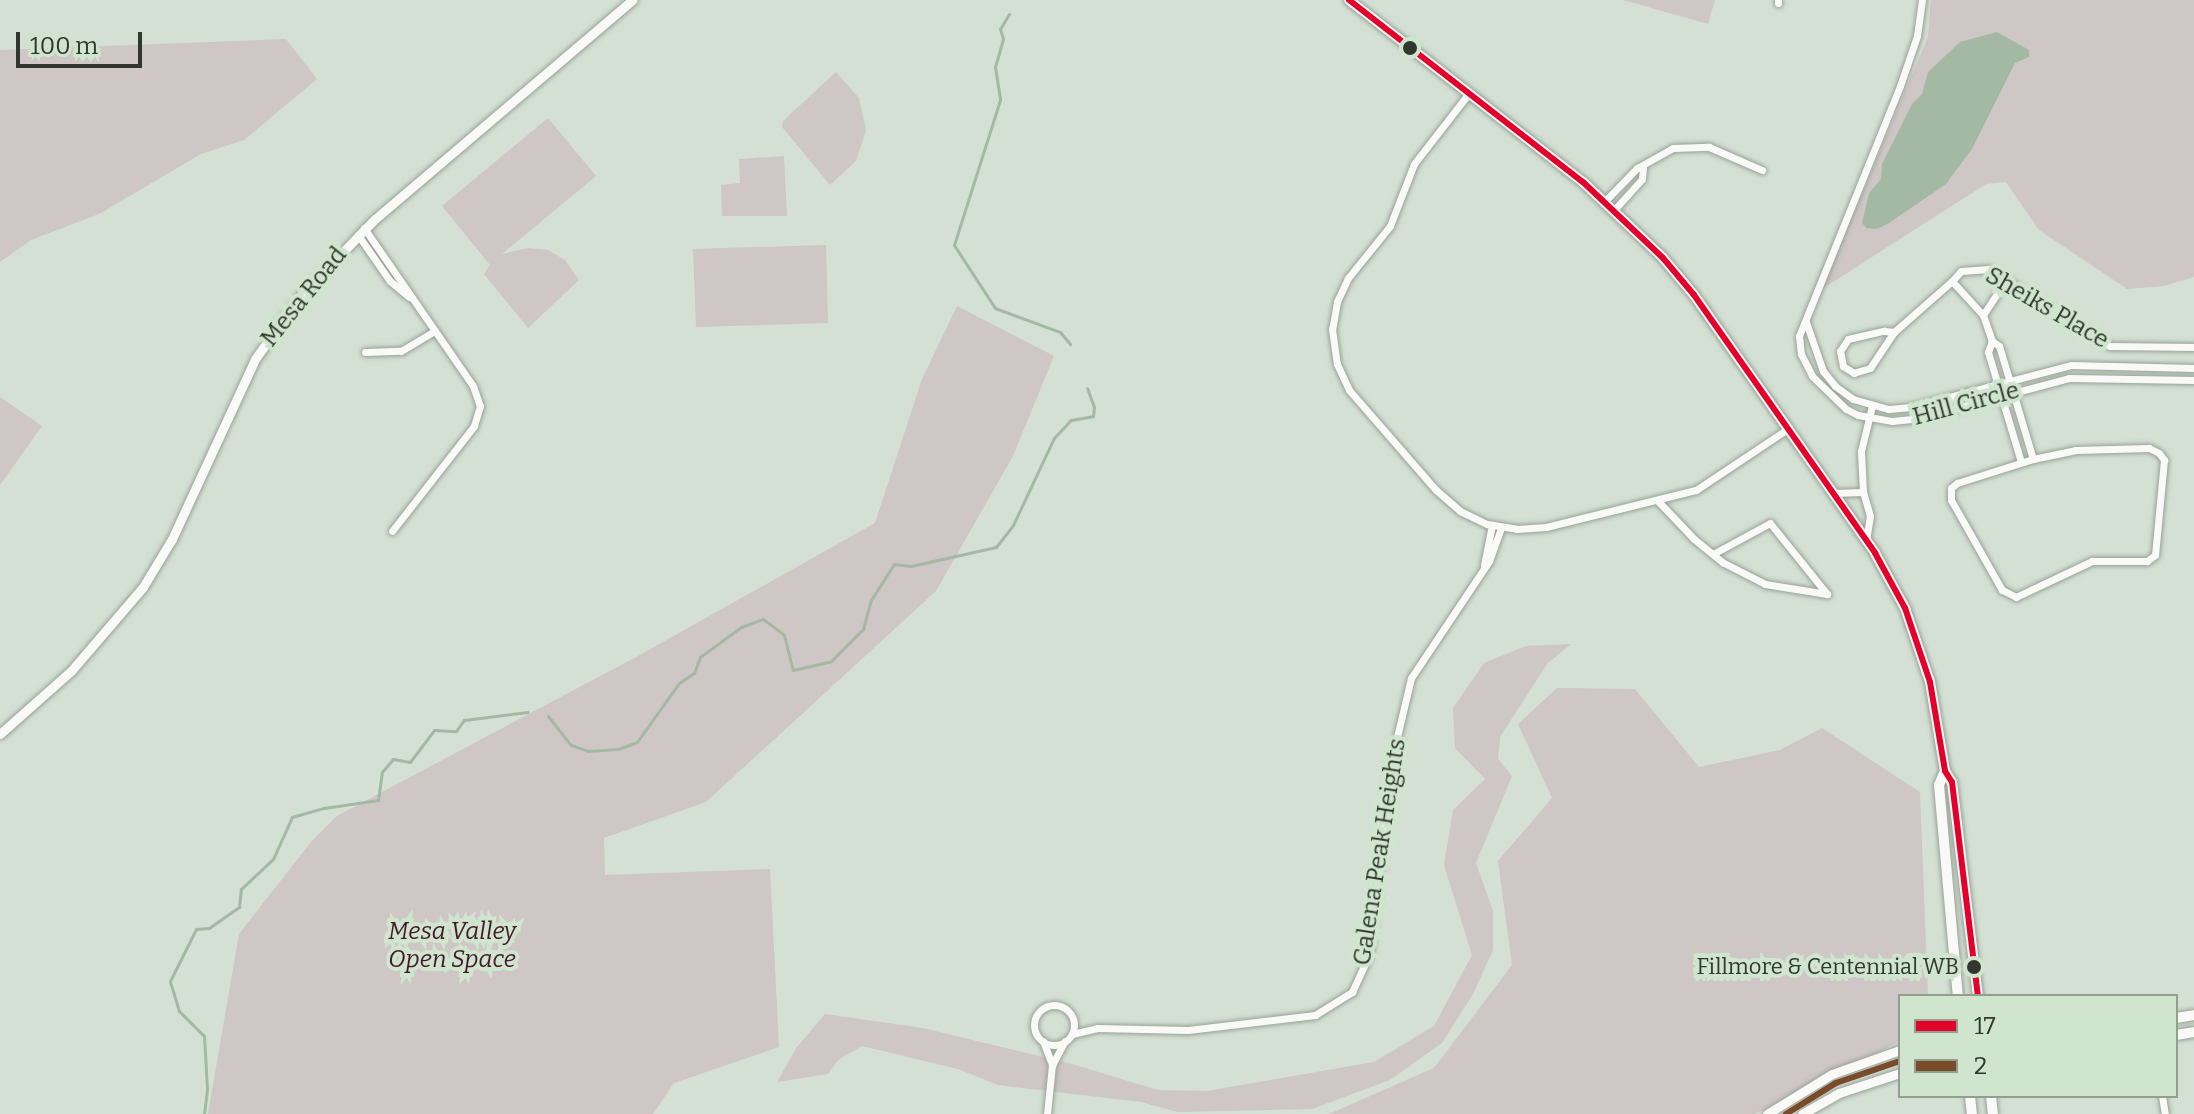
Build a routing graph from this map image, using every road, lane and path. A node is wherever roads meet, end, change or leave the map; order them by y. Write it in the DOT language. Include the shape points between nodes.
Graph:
graph roads {
  1 [pos="632,0"];
  2 [pos="1349,0"];
  3 [pos="1922,0"];
  4 [pos="1469,93"];
  5 [pos="1643,167"];
  6 [pos="1762,170"];
  7 [pos="1605,201"];
  8 [pos="1615,209"];
  9 [pos="361,231"];
  10 [pos="385,257"];
  11 [pos="377,262"];
  12 [pos="2006,280"];
  13 [pos="1952,281"];
  14 [pos="409,297"];
  15 [pos="1983,315"];
  16 [pos="1806,322"];
  17 [pos="434,331"];
  18 [pos="1894,332"];
  19 [pos="1992,341"];
  20 [pos="2194,347"];
  21 [pos="365,352"];
  22 [pos="2194,368"];
  23 [pos="2010,380"];
  24 [pos="2194,380"];
  25 [pos="1997,384"];
  26 [pos="2013,392"];
  27 [pos="2000,395"];
  28 [pos="1872,406"];
  29 [pos="1869,418"];
  30 [pos="1789,428"];
  31 [pos="2033,459"];
  32 [pos="2021,462"];
  33 [pos="1863,492"];
  34 [pos="1833,493"];
  35 [pos="1658,501"];
  36 [pos="1492,525"];
  37 [pos="1501,528"];
  38 [pos="392,531"];
  39 [pos="1866,541"];
  40 [pos="1713,554"];
  41 [pos="1484,565"];
  42 [pos="0,734"];
  43 [pos="1945,771"];
  44 [pos="1958,994"];
  45 [pos="1978,994"];
  46 [pos="1073,1018"];
  47 [pos="1097,1028"];
  48 [pos="1072,1034"];
  49 [pos="1043,1041"];
  50 [pos="1065,1041"];
  51 [pos="1898,1051"];
  52 [pos="1052,1065"];
  53 [pos="1898,1074"];
  54 [pos="1047,1114"];
  55 [pos="1767,1114"];
  56 [pos="1802,1114"];
  1 -- 9 [label="main road, Mesa Road"];
  2 -- 4 [label="main road"];
  3 -- 16 [label="street, Hill Circle" via="1917,36 1900,86"];
  4 -- 7 [label="main road"];
  4 -- 36 [label="street" via="1414,164 1390,226 1348,278 1334,316 1333,341 1342,377 1361,405 1447,501"];
  5 -- 6 [label="street" via="1668,150 1696,146"];
  5 -- 7 [label="street"];
  5 -- 8 [label="street" via="1642,179"];
  7 -- 8 [label="main road"];
  8 -- 30 [label="main road" via="1694,295"];
  9 -- 10 [label="street"];
  9 -- 11 [label="street"];
  9 -- 42 [label="main road, Mesa Road" via="287,311 259,352 172,539 143,587 71,671"];
  10 -- 11 [label="street"];
  10 -- 14 [label="street"];
  11 -- 14 [label="street"];
  12 -- 13 [label="street, Sheiks Place" via="1979,267 1961,271"];
  12 -- 15 [label="street"];
  12 -- 20 [label="street, Sheiks Place" via="2110,346"];
  13 -- 15 [label="street, Sheiks Place"];
  13 -- 18 [label="street, Sheiks Place"];
  14 -- 17 [label="street"];
  15 -- 19 [label="street, Sheiks Place"];
  16 -- 28 [label="street, Hill Circle" via="1829,379 1853,399"];
  16 -- 29 [label="street, Hill Circle" via="1799,344 1812,376 1834,402"];
  17 -- 21 [label="street" via="401,351"];
  17 -- 38 [label="street" via="473,386 479,412 474,426"];
  18 -- 18 [label="street, Sheiks Place" via="1848,339 1840,351 1843,366 1854,373 1870,368"];
  19 -- 23 [label="street, Sheiks Place" via="1999,346"];
  19 -- 25 [label="street, Sheiks Place" via="1988,352"];
  22 -- 23 [label="street, Hill Circle" via="2085,364"];
  23 -- 25 [label="street, Hill Circle"];
  23 -- 26 [label="street, Sheiks Place"];
  24 -- 26 [label="street, Hill Circle" via="2082,376"];
  25 -- 27 [label="street, Sheiks Place"];
  25 -- 28 [label="street, Hill Circle" via="1911,407"];
  26 -- 27 [label="street, Hill Circle"];
  26 -- 31 [label="street, Sheiks Place"];
  27 -- 29 [label="street, Hill Circle" via="1905,421"];
  27 -- 32 [label="street, Sheiks Place"];
  28 -- 29 [label="street"];
  29 -- 33 [label="street" via="1861,451"];
  30 -- 34 [label="main road"];
  30 -- 35 [label="street" via="1707,485"];
  31 -- 32 [label="street"];
  31 -- 32 [label="street" via="2076,450 2149,448 2159,453 2164,460 2155,555 2147,561 2092,561 2016,597 2002,590 1951,500 1951,488"];
  33 -- 34 [label="street"];
  33 -- 39 [label="street" via="1870,516"];
  34 -- 39 [label="main road"];
  35 -- 37 [label="street" via="1546,527"];
  35 -- 40 [label="street"];
  36 -- 37 [label="street"];
  36 -- 41 [label="street, Galena Peak Heights"];
  37 -- 41 [label="street, Galena Peak Heights"];
  39 -- 43 [label="main road" via="1920,646"];
  40 -- 40 [label="street" via="1765,584 1827,594 1770,523"];
  41 -- 47 [label="street, Galena Peak Heights" via="1411,678 1393,754 1369,955 1352,992 1315,1015 1168,1031"];
  43 -- 44 [label="main road" via="1939,785"];
  43 -- 45 [label="main road" via="1952,782"];
  46 -- 47 [label="street"];
  46 -- 48 [label="street"];
  46 -- 49 [label="street" via="1059,1005 1044,1008 1035,1025"];
  47 -- 48 [label="street"];
  48 -- 50 [label="street"];
  49 -- 50 [label="street"];
  49 -- 52 [label="street"];
  50 -- 52 [label="street"];
  51 -- 55 [label="main road" via="1832,1074"];
  52 -- 54 [label="street"];
  53 -- 56 [label="main road" via="1839,1093"];
}
